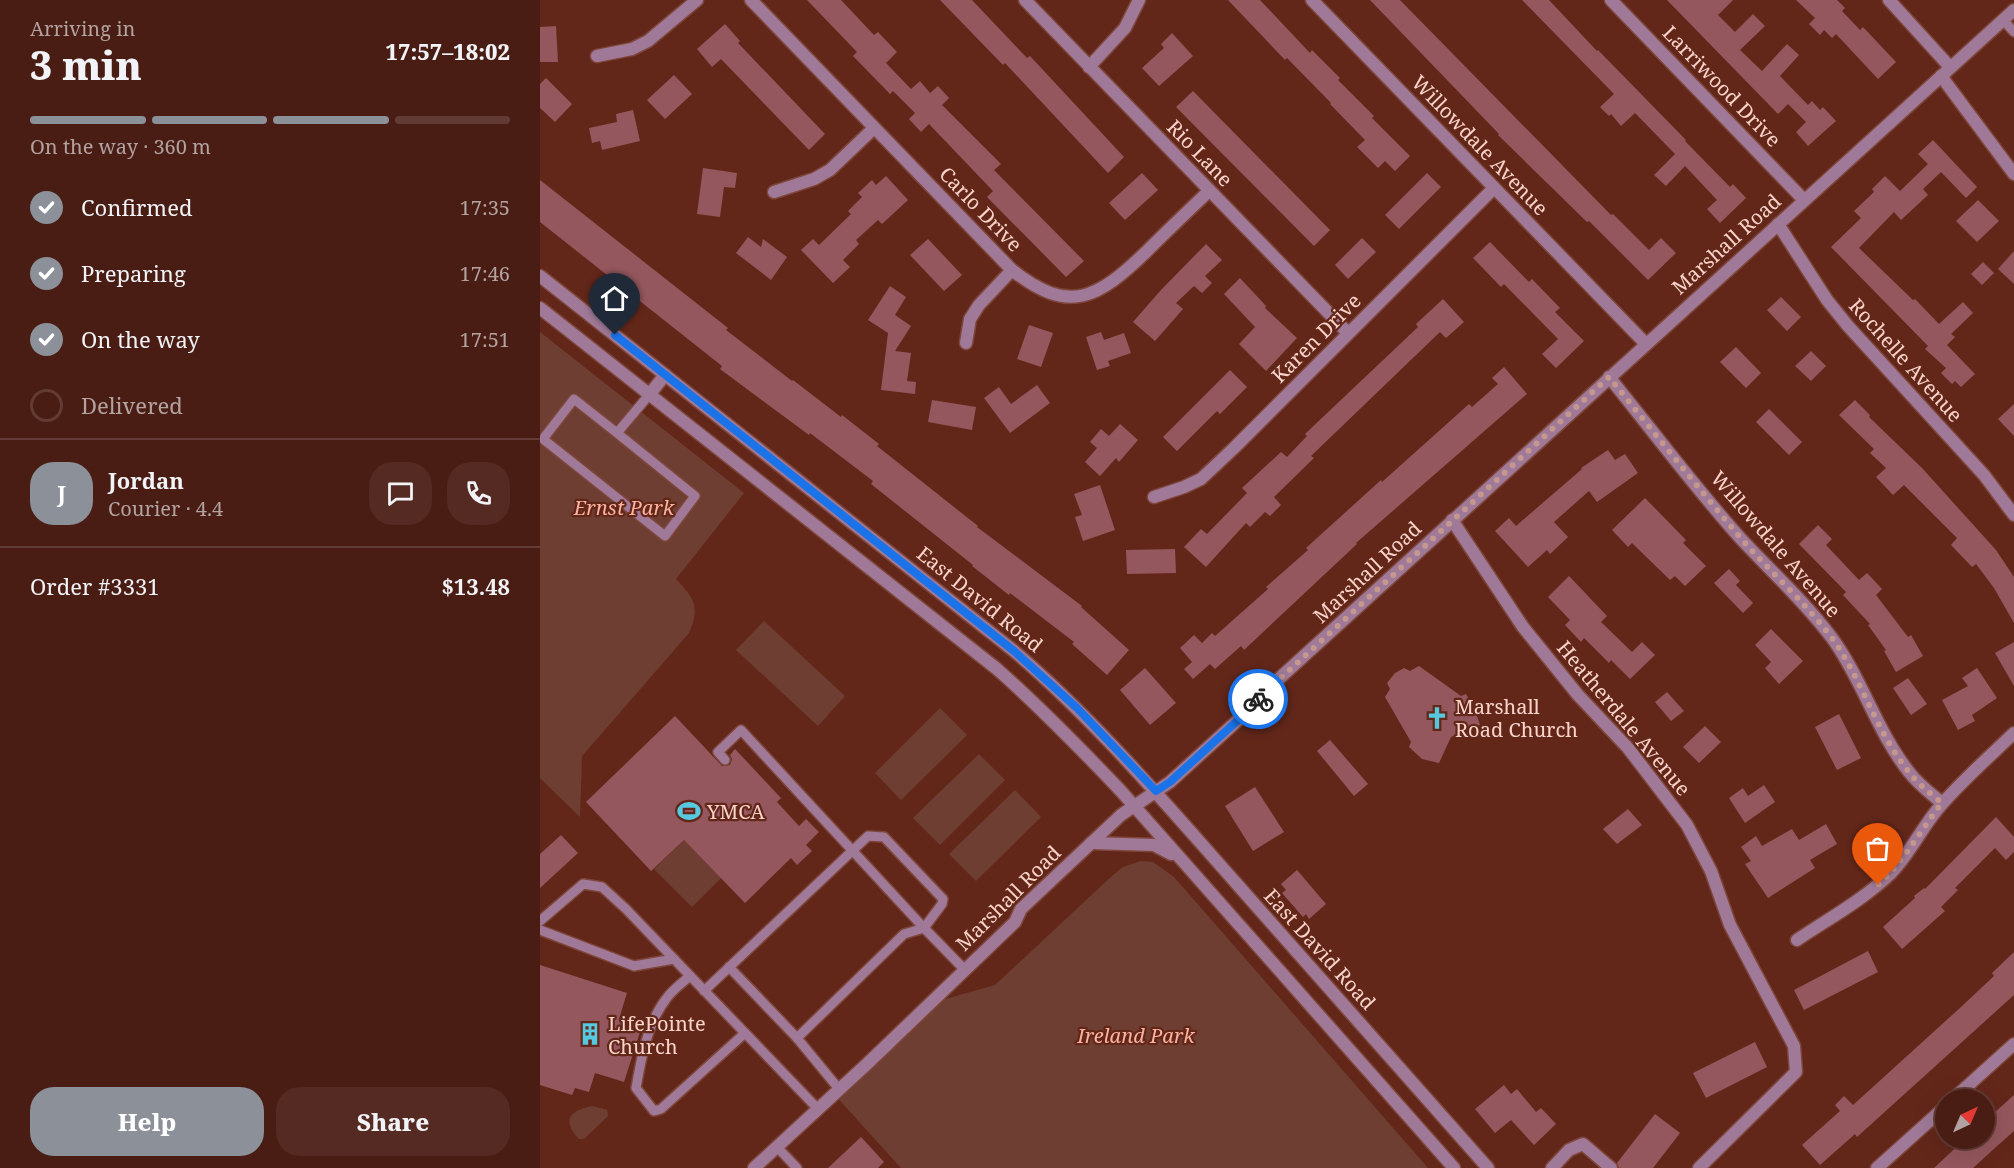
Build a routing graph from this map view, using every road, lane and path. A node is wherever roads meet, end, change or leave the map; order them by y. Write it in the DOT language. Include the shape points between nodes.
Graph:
graph roads {
  1 [pos="697,0"];
  2 [pos="751,0"];
  3 [pos="1025,0"];
  4 [pos="1139,0"];
  5 [pos="1312,0"];
  6 [pos="1611,0"];
  7 [pos="1889,0"];
  8 [pos="2014,10"];
  9 [pos="2003,20"];
  10 [pos="2014,32"];
  11 [pos="597,56"];
  12 [pos="1089,67"];
  13 [pos="1950,67"];
  14 [pos="1941,76"];
  15 [pos="874,128"];
  16 [pos="2014,174"];
  17 [pos="1494,188"];
  18 [pos="1209,191"];
  19 [pos="774,192"];
  20 [pos="1804,200"];
  21 [pos="1778,224"];
  22 [pos="1012,270"];
  23 [pos="540,276"];
  24 [pos="540,308"];
  25 [pos="1348,333"];
  26 [pos="966,343"];
  27 [pos="1646,344"];
  28 [pos="665,375"];
  29 [pos="1609,377"];
  30 [pos="649,395"];
  31 [pos="617,433"];
  32 [pos="1154,497"];
  33 [pos="2014,515"];
  34 [pos="1452,520"];
  35 [pos="2014,733"];
  36 [pos="725,760"];
  37 [pos="1156,791"];
  38 [pos="1942,803"];
  39 [pos="1134,806"];
  40 [pos="1091,843"];
  41 [pos="852,851"];
  42 [pos="1180,859"];
  43 [pos="540,921"];
  44 [pos="924,928"];
  45 [pos="540,930"];
  46 [pos="1797,940"];
  47 [pos="674,959"];
  48 [pos="729,967"];
  49 [pos="964,969"];
  50 [pos="690,976"];
  51 [pos="704,990"];
  52 [pos="745,1033"];
  53 [pos="797,1038"];
  54 [pos="2014,1044"];
  55 [pos="839,1089"];
  56 [pos="1964,1089"];
  57 [pos="818,1109"];
  58 [pos="1935,1116"];
  59 [pos="777,1147"];
  60 [pos="754,1168"];
  61 [pos="797,1168"];
  62 [pos="1454,1168"];
  63 [pos="1488,1168"];
  64 [pos="1552,1168"];
  65 [pos="1611,1168"];
  66 [pos="1699,1168"];
  67 [pos="1877,1168"];
  1 -- 11 [label="street" via="632,50"];
  2 -- 15 [label="street, Carlo Drive"];
  3 -- 12 [label="street, Rio Lane"];
  4 -- 12 [label="street" via="1125,28"];
  5 -- 17 [label="street, Willowdale Avenue"];
  6 -- 20 [label="street, Larriwood Drive"];
  7 -- 13 [label="street"];
  8 -- 9 [label="street, Marshall Road"];
  9 -- 10 [label="lane"];
  9 -- 13 [label="street, Marshall Road"];
  12 -- 18 [label="street, Rio Lane"];
  13 -- 14 [label="street, Marshall Road"];
  14 -- 16 [label="street"];
  14 -- 20 [label="street, Marshall Road"];
  15 -- 19 [label="street" via="830,170"];
  15 -- 22 [label="street, Carlo Drive"];
  17 -- 25 [label="street, Karen Drive"];
  17 -- 27 [label="street, Willowdale Avenue"];
  18 -- 22 [label="street, Carlo Drive" via="1119,278 1100,290 1085,296 1050,294"];
  18 -- 25 [label="street, Rio Lane"];
  20 -- 21 [label="street, Marshall Road"];
  21 -- 27 [label="street, Marshall Road"];
  21 -- 33 [label="street, Rochelle Avenue" via="1848,326 1970,459"];
  22 -- 26 [label="street" via="970,319"];
  23 -- 28 [label="street, East David Road"];
  24 -- 30 [label="street"];
  25 -- 32 [label="street, Karen Drive" via="1200,479"];
  27 -- 29 [label="street, Marshall Road"];
  28 -- 30 [label="street"];
  28 -- 37 [label="street, East David Road" via="1022,658 1077,708"];
  29 -- 34 [label="street, Marshall Road"];
  29 -- 38 [label="street, Willowdale Avenue" via="1741,538 1832,638 1907,770"];
  30 -- 31 [label="lane"];
  30 -- 39 [label="street" via="997,669 1074,740"];
  31 -- 31 [label="lane" via="695,496 665,536 543,439 574,399"];
  34 -- 37 [label="street, Marshall Road" via="1248,711"];
  34 -- 66 [label="street, Heatherdale Avenue" via="1523,627 1578,695 1628,748 1687,825 1711,871 1730,925 1794,1046 1796,1072"];
  35 -- 38 [label="street"];
  36 -- 41 [label="lane" via="718,752 741,730"];
  37 -- 39 [label="street, Marshall Road"];
  37 -- 63 [label="street, East David Road"];
  38 -- 46 [label="street" via="1892,872"];
  39 -- 40 [label="street, Marshall Road"];
  39 -- 42 [label="street"];
  40 -- 42 [label="street" via="1154,845"];
  40 -- 49 [label="street, Marshall Road"];
  41 -- 44 [label="lane"];
  41 -- 44 [label="lane" via="868,836 884,837 943,899"];
  41 -- 48 [label="lane"];
  42 -- 62 [label="street"];
  43 -- 47 [label="lane" via="583,884 602,886"];
  44 -- 49 [label="lane"];
  44 -- 53 [label="lane" via="904,934"];
  45 -- 47 [label="lane" via="634,966"];
  47 -- 50 [label="lane"];
  48 -- 51 [label="lane"];
  48 -- 53 [label="lane"];
  49 -- 55 [label="street, Marshall Road"];
  50 -- 51 [label="lane"];
  50 -- 52 [label="lane" via="666,998 652,1024 641,1062 636,1088 654,1111 661,1110"];
  51 -- 52 [label="lane"];
  52 -- 57 [label="lane"];
  53 -- 55 [label="lane"];
  54 -- 56 [label="street"];
  55 -- 57 [label="street, Marshall Road"];
  57 -- 59 [label="street, Marshall Road"];
  58 -- 67 [label="street"];
  59 -- 60 [label="street, Marshall Road"];
  59 -- 61 [label="lane"];
  64 -- 65 [label="street" via="1569,1150 1583,1144"];
}
